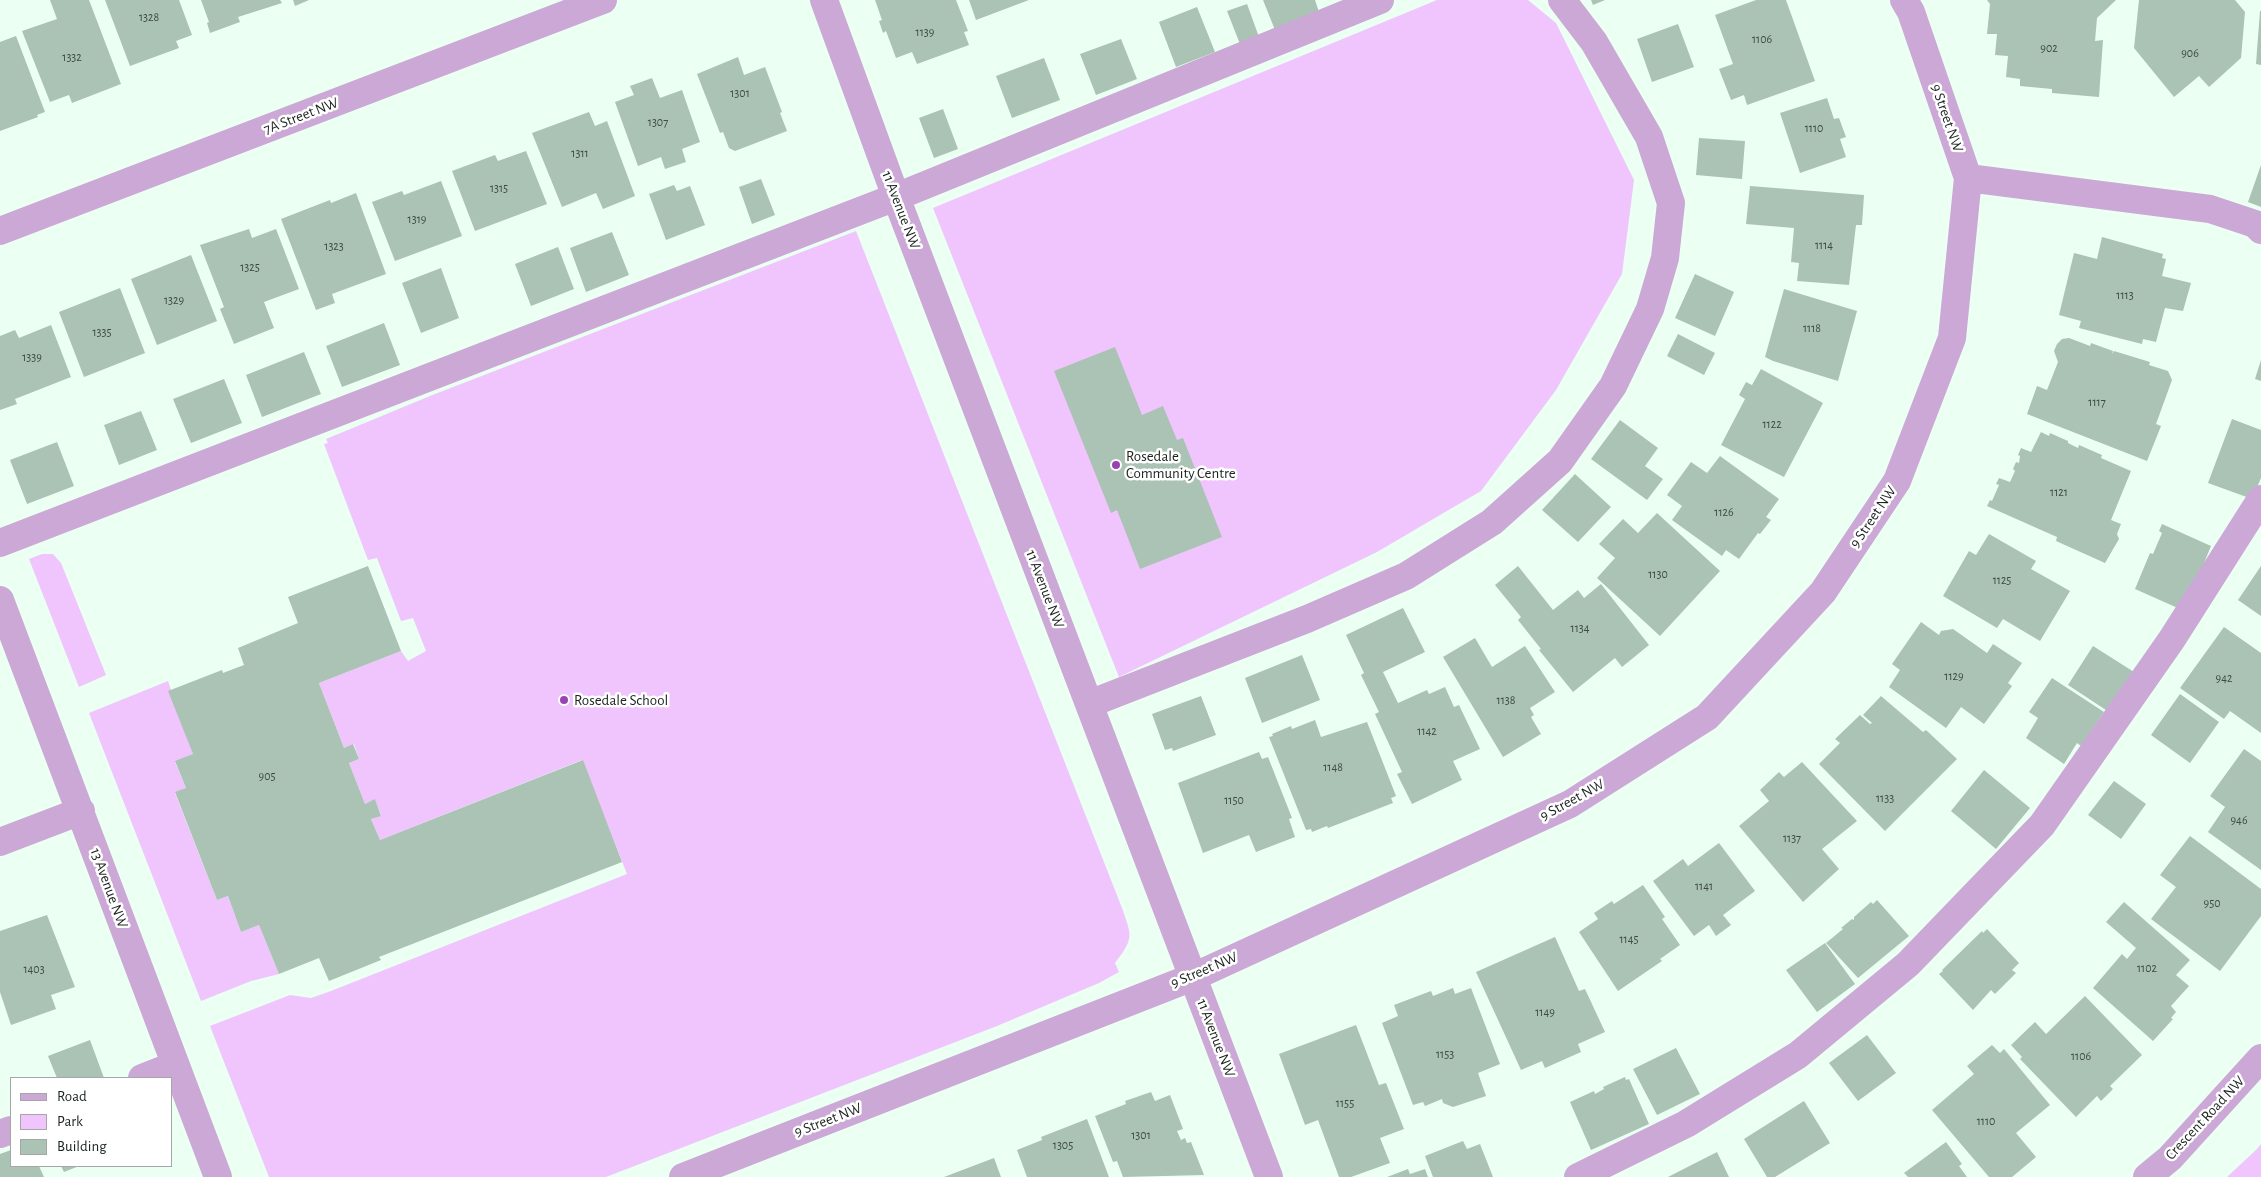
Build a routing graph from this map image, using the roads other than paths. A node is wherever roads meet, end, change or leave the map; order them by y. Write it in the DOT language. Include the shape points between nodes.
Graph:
graph roads {
  1 [pos="603,0"];
  2 [pos="824,0"];
  3 [pos="1380,0"];
  4 [pos="1562,0"];
  5 [pos="1904,0"];
  6 [pos="1968,178"];
  7 [pos="896,197"];
  8 [pos="2261,230"];
  9 [pos="0,231"];
  10 [pos="2261,499"];
  11 [pos="0,543"];
  12 [pos="0,600"];
  13 [pos="1089,704"];
  14 [pos="81,811"];
  15 [pos="0,842"];
  16 [pos="1193,977"];
  17 [pos="2261,1058"];
  18 [pos="175,1065"];
  19 [pos="145,1077"];
  20 [pos="218,1177"];
  21 [pos="683,1177"];
  22 [pos="1269,1177"];
  23 [pos="1578,1177"];
  24 [pos="2147,1177"];
  1 -- 9 [label="street, 7A Street NW"];
  2 -- 7 [label="street, 11 Avenue NW"];
  3 -- 7 [label="street"];
  4 -- 13 [label="street" via="1594,42 1649,138 1672,203 1665,258 1650,309 1613,386 1560,461 1492,522 1406,576 1307,619"];
  5 -- 6 [label="street, 9 Street NW" via="1911,12"];
  6 -- 8 [label="street" via="2210,209 2255,224"];
  6 -- 16 [label="street, 9 Street NW" via="1952,338 1897,481 1823,592 1707,717 1570,804"];
  7 -- 11 [label="street"];
  7 -- 13 [label="street, 11 Avenue NW"];
  10 -- 23 [label="street" via="2172,639 2042,824 1908,964 1798,1055 1686,1124"];
  12 -- 14 [label="street, 13 Avenue NW"];
  13 -- 16 [label="street, 11 Avenue NW"];
  14 -- 15 [label="street"];
  14 -- 18 [label="street, 13 Avenue NW"];
  16 -- 21 [label="street, 9 Street NW"];
  16 -- 22 [label="street, 11 Avenue NW"];
  17 -- 24 [label="street, Crescent Road NW" via="2170,1158"];
  18 -- 19 [label="street"];
  18 -- 20 [label="street, 13 Avenue NW"];
}
